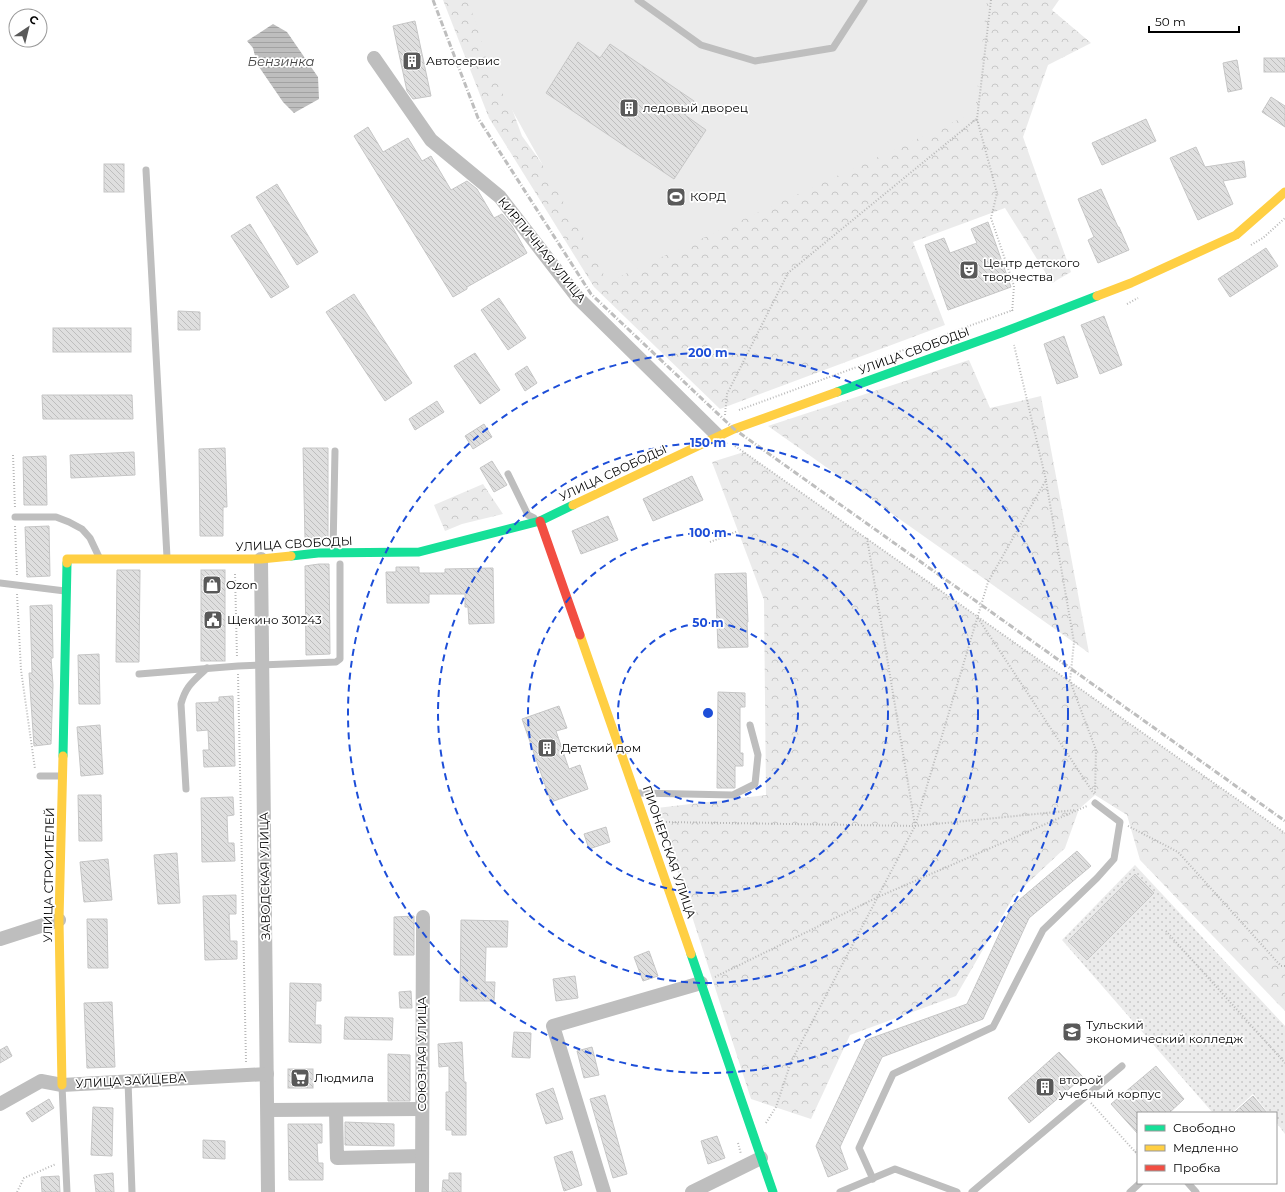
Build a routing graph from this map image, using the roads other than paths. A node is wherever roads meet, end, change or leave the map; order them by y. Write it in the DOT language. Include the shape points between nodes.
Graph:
graph roads {
  1 [pos="638,0"];
  2 [pos="864,0"];
  3 [pos="374,58"];
  4 [pos="146,170"];
  5 [pos="1285,192"];
  6 [pos="716,434"];
  7 [pos="335,451"];
  8 [pos="508,474"];
  9 [pos="15,518"];
  10 [pos="540,521"];
  11 [pos="333,553"];
  12 [pos="67,559"];
  13 [pos="100,559"];
  14 [pos="168,559"];
  15 [pos="261,559"];
  16 [pos="340,564"];
  17 [pos="0,583"];
  18 [pos="67,591"];
  19 [pos="263,665"];
  20 [pos="207,668"];
  21 [pos="140,674"];
  22 [pos="750,725"];
  23 [pos="40,776"];
  24 [pos="62,776"];
  25 [pos="186,789"];
  26 [pos="636,793"];
  27 [pos="1095,803"];
  28 [pos="423,917"];
  29 [pos="59,920"];
  30 [pos="0,939"];
  31 [pos="701,983"];
  32 [pos="1122,1066"];
  33 [pos="267,1074"];
  34 [pos="128,1081"];
  35 [pos="62,1085"];
  36 [pos="0,1104"];
  37 [pos="422,1109"];
  38 [pos="268,1110"];
  39 [pos="336,1110"];
  40 [pos="422,1156"];
  41 [pos="761,1158"];
  42 [pos="873,1179"];
  43 [pos="1139,1184"];
  44 [pos="1189,1184"];
  45 [pos="67,1192"];
  46 [pos="132,1192"];
  47 [pos="268,1192"];
  48 [pos="422,1192"];
  49 [pos="604,1192"];
  50 [pos="692,1192"];
  51 [pos="774,1192"];
  52 [pos="840,1192"];
  53 [pos="957,1192"];
  54 [pos="972,1192"];
  55 [pos="1130,1192"];
  56 [pos="1196,1192"];
  1 -- 2 [label="lane" via="701,45 755,60 833,48"];
  3 -- 6 [label="street, КИРПИЧНАЯ УЛИЦА" via="431,140 500,197 578,298"];
  4 -- 14 [label="lane"];
  5 -- 6 [label="street, УЛИЦА СВОБОДЫ" via="1236,235 1131,283 1011,330"];
  6 -- 10 [label="street, УЛИЦА СВОБОДЫ"];
  7 -- 11 [label="lane"];
  8 -- 10 [label="lane" via="528,515"];
  9 -- 13 [label="lane" via="56,517 69,522 90,538"];
  10 -- 11 [label="street, УЛИЦА СВОБОДЫ" via="419,552"];
  10 -- 26 [label="street, ПИОНЕРСКАЯ УЛИЦА"];
  11 -- 15 [label="street, УЛИЦА СВОБОДЫ"];
  12 -- 13 [label="street, УЛИЦА СВОБОДЫ"];
  12 -- 18 [label="street, УЛИЦА СТРОИТЕЛЕЙ"];
  13 -- 14 [label="street, УЛИЦА СВОБОДЫ"];
  14 -- 15 [label="street, УЛИЦА СВОБОДЫ"];
  15 -- 19 [label="street, ЗАВОДСКАЯ УЛИЦА"];
  16 -- 19 [label="lane" via="340,659 336,662"];
  17 -- 18 [label="lane"];
  18 -- 24 [label="street, УЛИЦА СТРОИТЕЛЕЙ"];
  19 -- 20 [label="lane"];
  19 -- 33 [label="street, ЗАВОДСКАЯ УЛИЦА"];
  20 -- 21 [label="lane"];
  20 -- 25 [label="lane" via="184,692 182,704"];
  22 -- 26 [label="lane" via="758,755 754,784 733,795"];
  23 -- 24 [label="lane"];
  24 -- 29 [label="street, УЛИЦА СТРОИТЕЛЕЙ"];
  26 -- 31 [label="street, ПИОНЕРСКАЯ УЛИЦА"];
  27 -- 42 [label="lane" via="1120,822 1114,859 1043,930 993,1028 893,1074 859,1148"];
  28 -- 37 [label="street, СОЮЗНАЯ УЛИЦА"];
  29 -- 30 [label="street"];
  29 -- 35 [label="street, УЛИЦА СТРОИТЕЛЕЙ"];
  31 -- 41 [label="street, ПИОНЕРСКАЯ УЛИЦА"];
  31 -- 49 [label="street" via="553,1026"];
  32 -- 54 [label="lane"];
  33 -- 34 [label="street, УЛИЦА ЗАЙЦЕВА"];
  33 -- 38 [label="street, ЗАВОДСКАЯ УЛИЦА"];
  34 -- 35 [label="street, УЛИЦА ЗАЙЦЕВА"];
  34 -- 46 [label="lane"];
  35 -- 36 [label="street, УЛИЦА ЗАЙЦЕВА" via="41,1081"];
  35 -- 45 [label="lane, УЛИЦА СТРОИТЕЛЕЙ"];
  37 -- 39 [label="street"];
  37 -- 40 [label="street, СОЮЗНАЯ УЛИЦА"];
  38 -- 39 [label="street"];
  38 -- 47 [label="street, ЗАВОДСКАЯ УЛИЦА"];
  39 -- 40 [label="street" via="337,1158"];
  40 -- 48 [label="street, СОЮЗНАЯ УЛИЦА"];
  41 -- 50 [label="street"];
  41 -- 51 [label="street, ПИОНЕРСКАЯ УЛИЦА"];
  42 -- 52 [label="lane"];
  42 -- 53 [label="lane" via="895,1169"];
  43 -- 55 [label="lane"];
  44 -- 56 [label="lane"];
}
